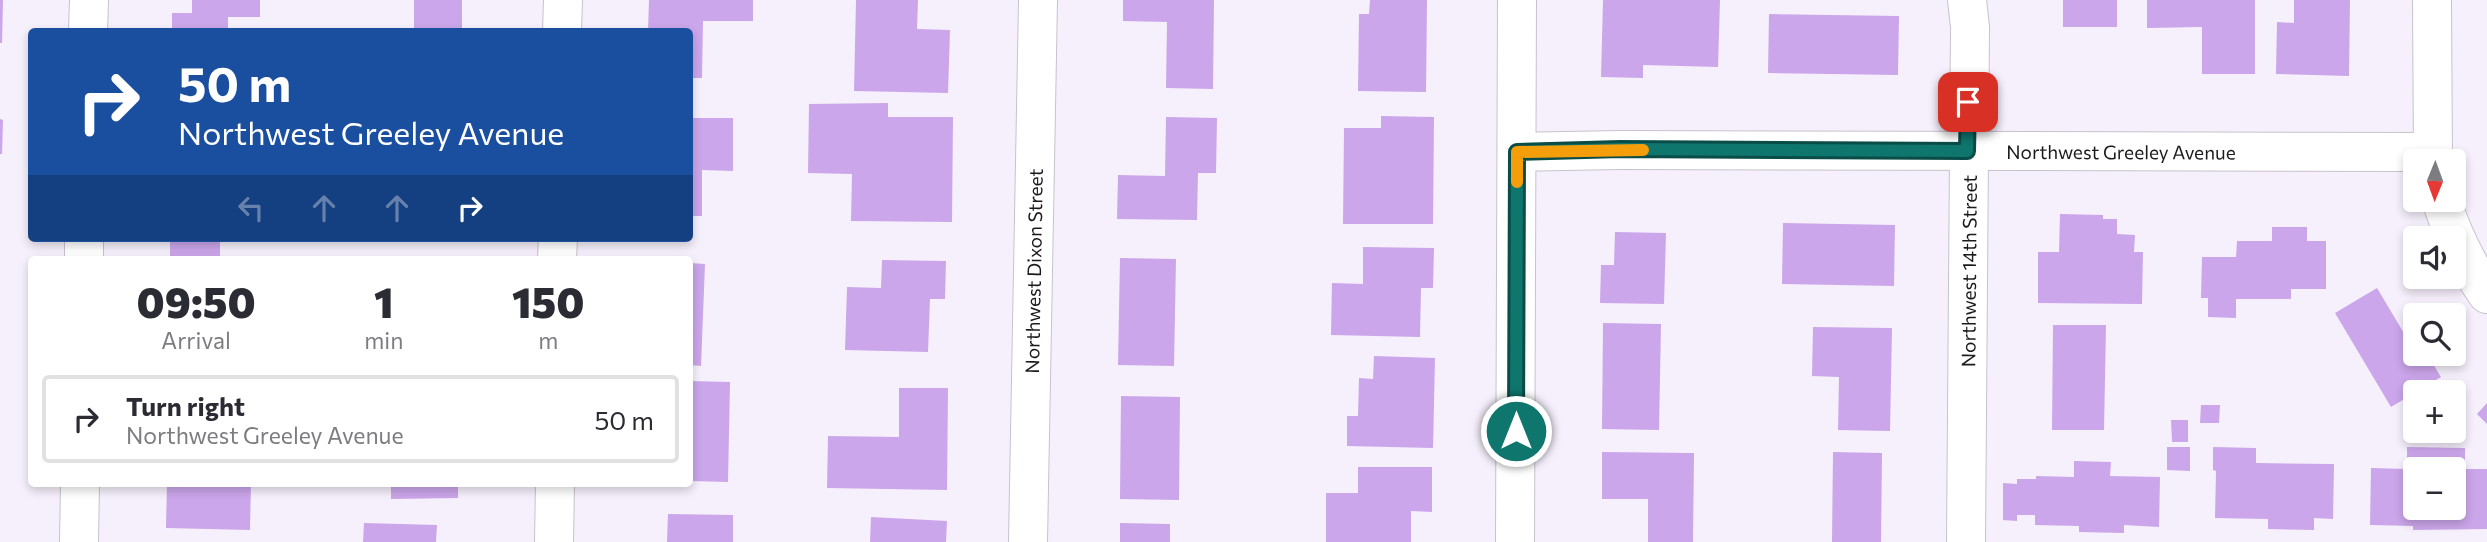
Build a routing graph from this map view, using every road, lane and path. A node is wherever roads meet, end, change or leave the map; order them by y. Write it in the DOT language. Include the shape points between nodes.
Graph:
graph roads {
  1 [pos="89,0"];
  2 [pos="563,0"];
  3 [pos="1038,0"];
  4 [pos="1517,0"];
  5 [pos="1967,0"];
  6 [pos="2432,0"];
  7 [pos="88,28"];
  8 [pos="562,28"];
  9 [pos="2433,149"];
  10 [pos="1967,151"];
  11 [pos="1517,152"];
  12 [pos="2403,156"];
  13 [pos="2445,212"];
  14 [pos="2487,294"];
  15 [pos="80,487"];
  16 [pos="555,487"];
  17 [pos="79,542"];
  18 [pos="554,542"];
  19 [pos="1028,542"];
  20 [pos="1515,542"];
  21 [pos="1966,542"];
  1 -- 7 [label="street"];
  2 -- 8 [label="street"];
  3 -- 19 [label="street, Northwest Dixon Street"];
  4 -- 11 [label="street"];
  5 -- 10 [label="street, Northwest 14th Street"];
  6 -- 9 [label="street"];
  10 -- 11 [label="street, Northwest Greeley Avenue"];
  10 -- 12 [label="street, Northwest Greeley Avenue"];
  10 -- 21 [label="street, Northwest 14th Street"];
  11 -- 20 [label="street"];
  13 -- 14 [label="street"];
  15 -- 17 [label="street"];
  16 -- 18 [label="street"];
}
